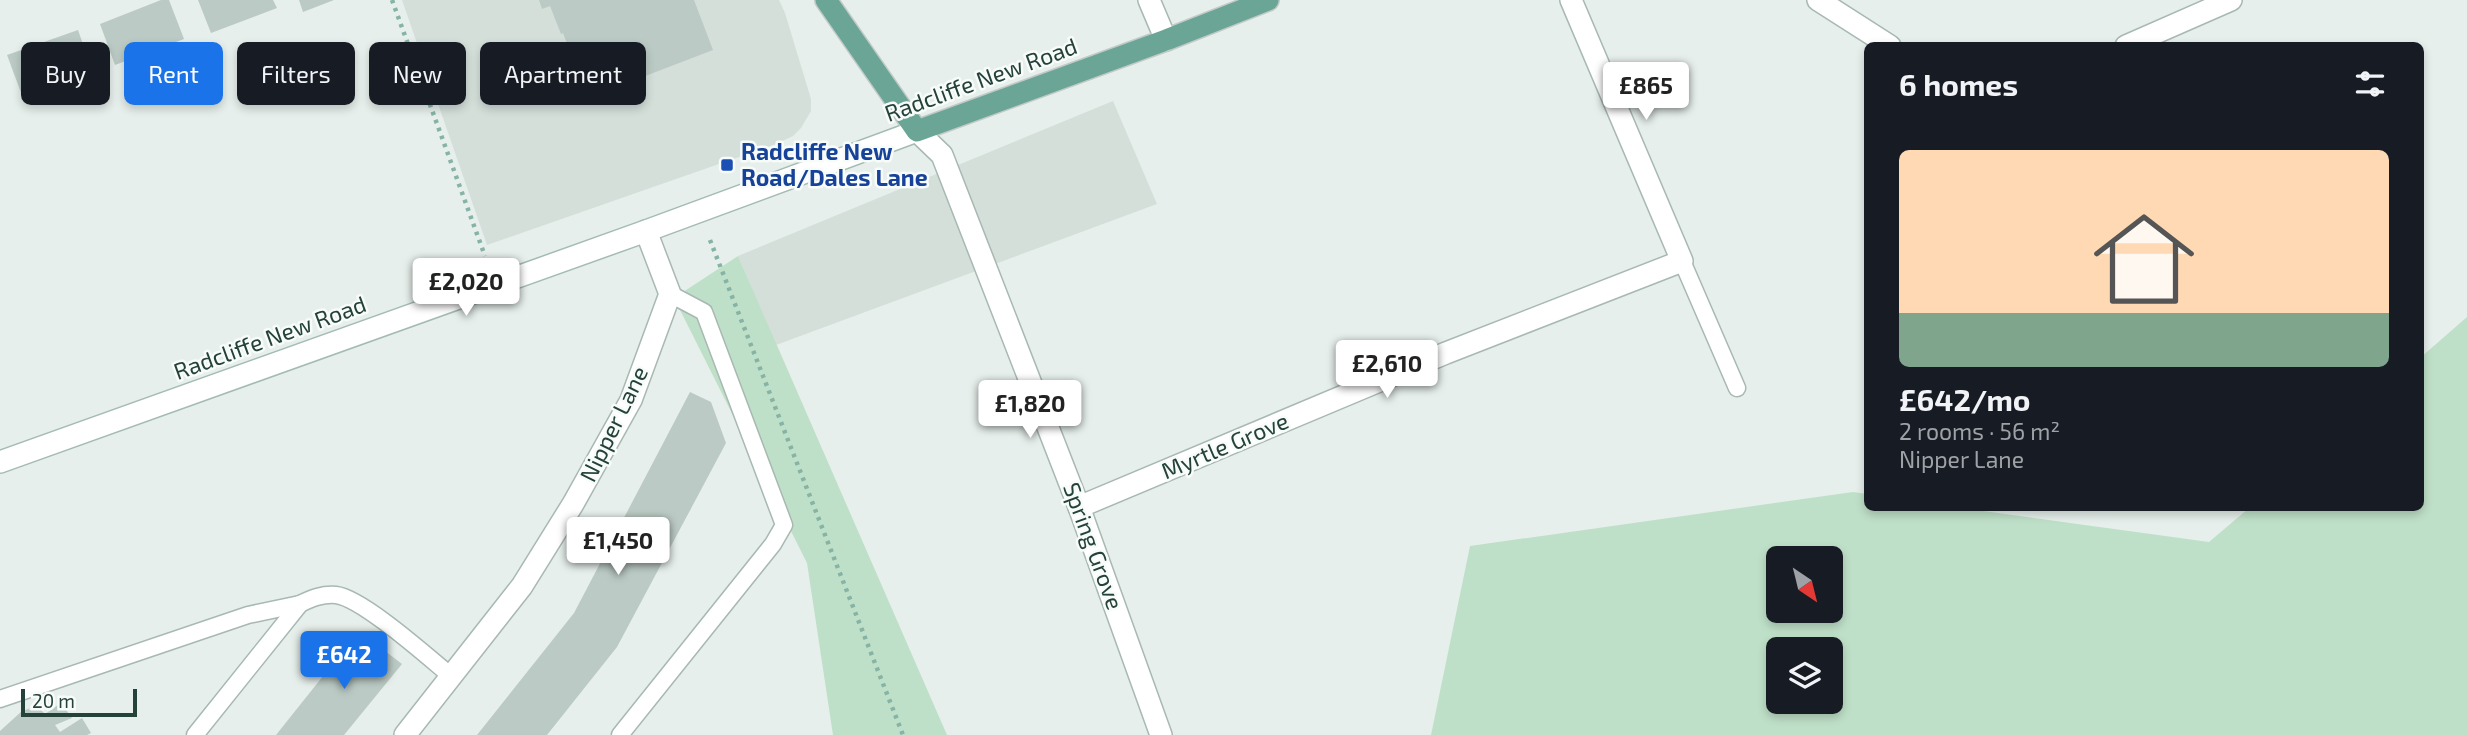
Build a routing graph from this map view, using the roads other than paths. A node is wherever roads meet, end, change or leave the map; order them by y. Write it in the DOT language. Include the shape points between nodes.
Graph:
graph roads {
  1 [pos="825,0"];
  2 [pos="1149,0"];
  3 [pos="1268,0"];
  4 [pos="1572,0"];
  5 [pos="1818,0"];
  6 [pos="2231,0"];
  7 [pos="1166,40"];
  8 [pos="1884,42"];
  9 [pos="2135,42"];
  10 [pos="917,131"];
  11 [pos="646,231"];
  12 [pos="1682,261"];
  13 [pos="670,294"];
  14 [pos="1737,388"];
  15 [pos="0,462"];
  16 [pos="1079,507"];
  17 [pos="300,604"];
  18 [pos="451,676"];
  19 [pos="0,699"];
  20 [pos="195,735"];
  21 [pos="404,735"];
  22 [pos="620,735"];
  23 [pos="1161,735"];
  1 -- 10 [label="main road"];
  2 -- 7 [label="street"];
  3 -- 7 [label="main road, Radcliffe New Road"];
  4 -- 12 [label="street"];
  5 -- 8 [label="street"];
  6 -- 9 [label="street"];
  7 -- 10 [label="main road, Radcliffe New Road"];
  10 -- 11 [label="street, Radcliffe New Road"];
  10 -- 16 [label="street, Spring Grove" via="943,155"];
  11 -- 13 [label="street"];
  11 -- 15 [label="street, Radcliffe New Road"];
  12 -- 14 [label="lane"];
  12 -- 16 [label="street, Myrtle Grove" via="1446,353"];
  13 -- 18 [label="street, Nipper Lane" via="631,400 573,504 522,586"];
  13 -- 22 [label="lane" via="704,312 784,525"];
  16 -- 23 [label="street, Spring Grove"];
  17 -- 18 [label="lane" via="317,596 339,595 371,612"];
  17 -- 19 [label="lane" via="248,615"];
  17 -- 20 [label="lane"];
  18 -- 21 [label="street, Nipper Lane"];
}
